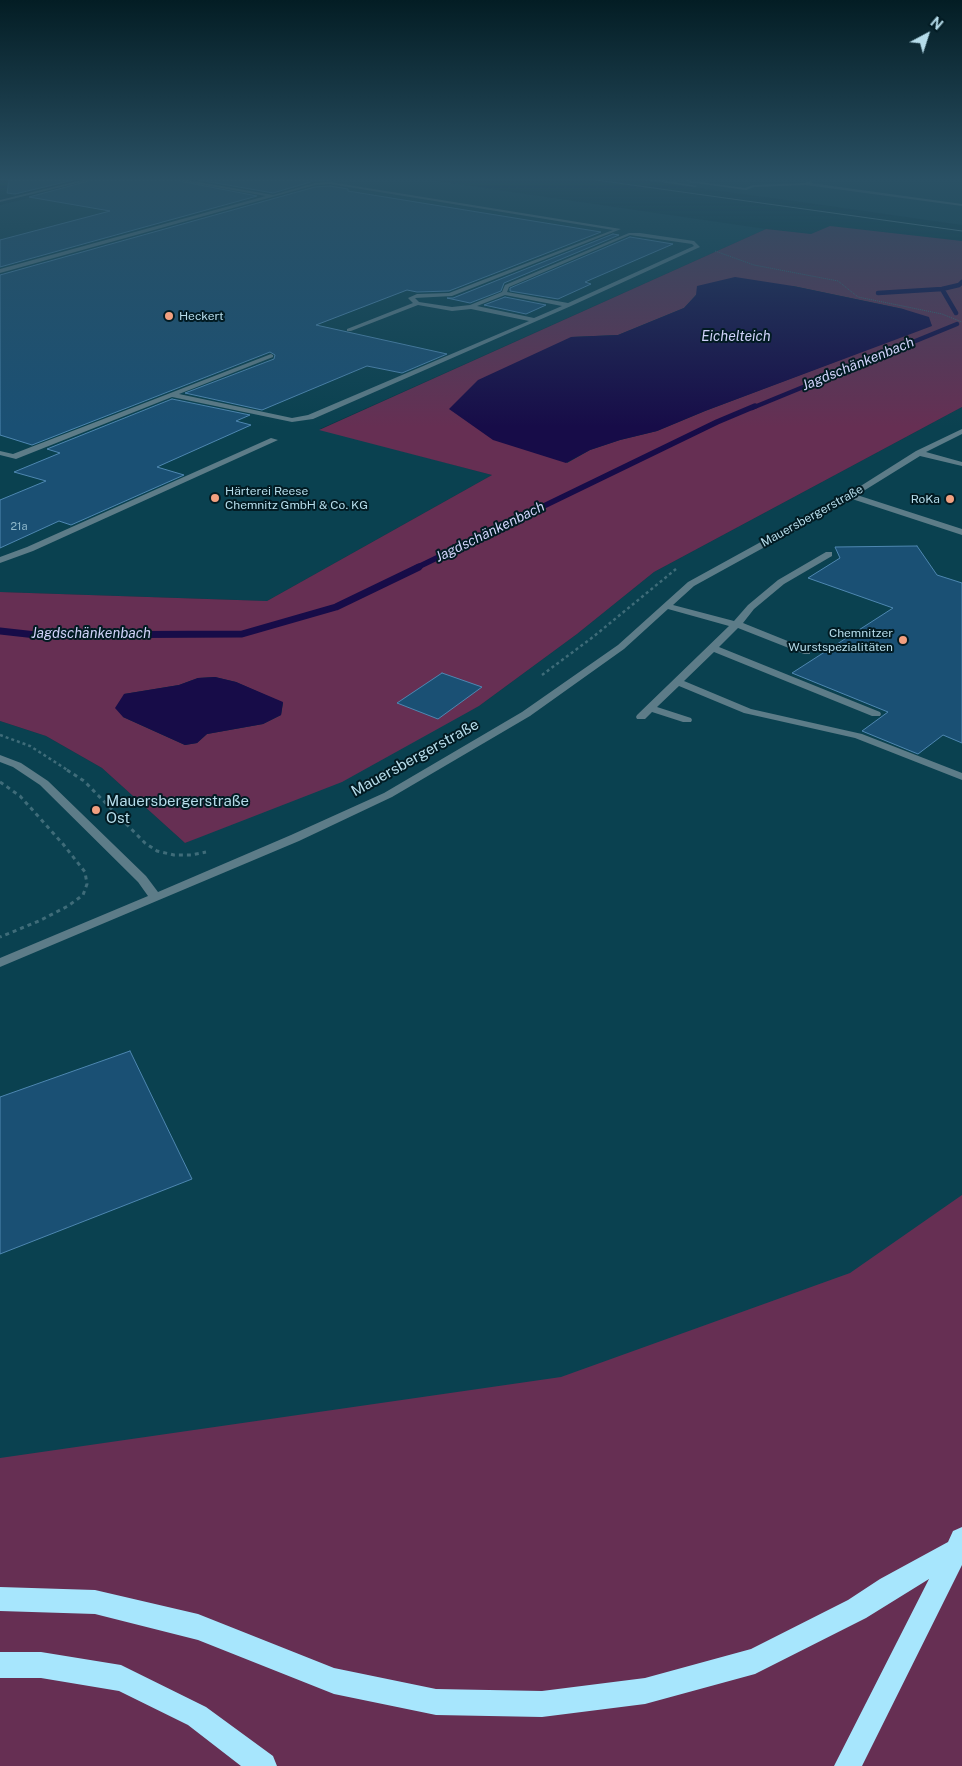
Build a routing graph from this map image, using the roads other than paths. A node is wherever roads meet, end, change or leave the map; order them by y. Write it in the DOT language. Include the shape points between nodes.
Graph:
graph roads {
  1 [pos="34,262"];
  2 [pos="533,262"];
  3 [pos="562,262"];
  4 [pos="663,262"];
  5 [pos="0,272"];
  6 [pos="504,292"];
  7 [pos="417,303"];
  8 [pos="569,305"];
  9 [pos="471,307"];
  10 [pos="535,320"];
  11 [pos="349,330"];
  12 [pos="271,356"];
  13 [pos="172,395"];
  14 [pos="962,431"];
  15 [pos="274,440"];
  16 [pos="0,453"];
  17 [pos="920,453"];
  18 [pos="13,457"];
  19 [pos="0,463"];
  20 [pos="962,464"];
  21 [pos="851,496"];
  22 [pos="960,530"];
  23 [pos="829,554"];
  24 [pos="0,560"];
  25 [pos="668,607"];
  26 [pos="736,625"];
  27 [pos="712,648"];
  28 [pos="807,652"];
  29 [pos="678,682"];
  30 [pos="650,708"];
  31 [pos="876,714"];
  32 [pos="641,717"];
  33 [pos="687,720"];
  34 [pos="0,758"];
  35 [pos="962,778"];
  36 [pos="155,897"];
  37 [pos="0,964"];
  38 [pos="959,1544"];
  39 [pos="0,1598"];
  40 [pos="0,1665"];
  41 [pos="263,1766"];
  42 [pos="848,1766"];
  1 -- 5 [label="street"];
  2 -- 7 [label="street" via="450,295 411,298"];
  3 -- 6 [label="street" via="507,286"];
  4 -- 8 [label="street"];
  6 -- 8 [label="street"];
  6 -- 9 [label="street"];
  7 -- 9 [label="street" via="452,309"];
  7 -- 11 [label="street"];
  8 -- 10 [label="street"];
  9 -- 10 [label="street"];
  10 -- 13 [label="street" via="310,417 292,420"];
  12 -- 13 [label="street"];
  13 -- 18 [label="street"];
  14 -- 17 [label="street, Mauersbergerstraße"];
  15 -- 24 [label="street"];
  16 -- 18 [label="street"];
  17 -- 20 [label="street"];
  17 -- 21 [label="street, Mauersbergerstraße"];
  18 -- 19 [label="street"];
  21 -- 22 [label="street"];
  21 -- 25 [label="street, Mauersbergerstraße" via="691,584"];
  23 -- 26 [label="street" via="782,582 751,607"];
  25 -- 26 [label="street"];
  25 -- 36 [label="street, Mauersbergerstraße" via="621,647 526,714 388,794 295,838"];
  26 -- 27 [label="street"];
  26 -- 28 [label="street"];
  27 -- 29 [label="street"];
  27 -- 31 [label="street"];
  29 -- 30 [label="street"];
  29 -- 35 [label="street" via="748,711 858,736"];
  30 -- 32 [label="street"];
  30 -- 33 [label="street"];
  34 -- 36 [label="street" via="44,783 142,879"];
  36 -- 37 [label="street, Mauersbergerstraße"];
  38 -- 39 [label="highway" via="857,1609 755,1661 645,1691 542,1704 436,1702 334,1681 198,1627 96,1602"];
  38 -- 42 [label="highway"];
  40 -- 41 [label="highway" via="41,1665 121,1678 197,1716"];
}
